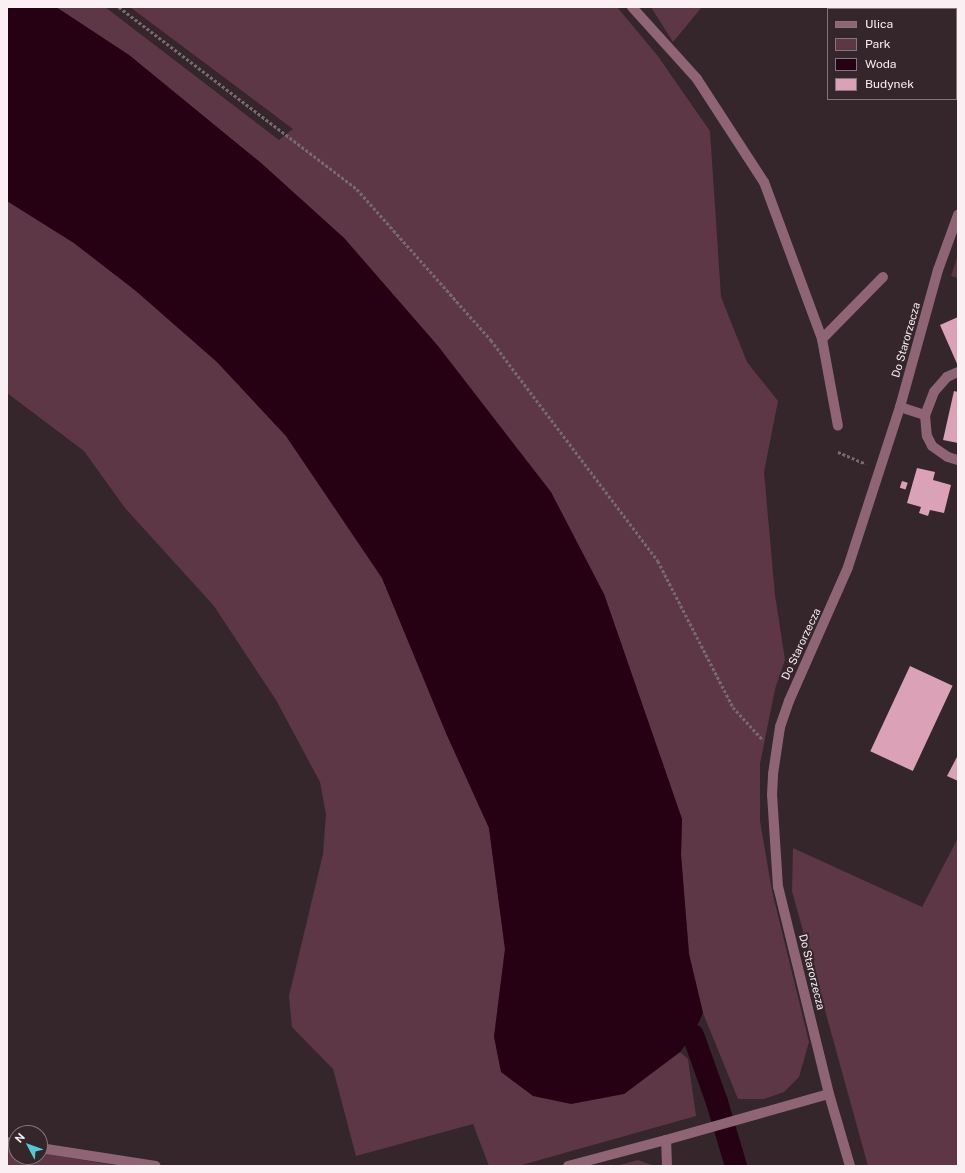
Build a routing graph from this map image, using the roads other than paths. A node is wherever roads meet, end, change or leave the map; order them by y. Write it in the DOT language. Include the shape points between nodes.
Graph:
graph roads {
  1 [pos="632,7"];
  2 [pos="958,215"];
  3 [pos="883,277"];
  4 [pos="822,339"];
  5 [pos="958,372"];
  6 [pos="900,407"];
  7 [pos="926,415"];
  8 [pos="838,426"];
  9 [pos="958,460"];
  10 [pos="829,1094"];
  11 [pos="666,1140"];
  12 [pos="48,1149"];
  13 [pos="156,1166"];
  14 [pos="568,1166"];
  15 [pos="667,1166"];
  16 [pos="850,1166"];
  1 -- 4 [label="street" via="697,79 764,182"];
  2 -- 6 [label="street, Do Starorzecza" via="938,270"];
  3 -- 4 [label="street"];
  4 -- 8 [label="street"];
  5 -- 7 [label="street" via="948,377 934,392"];
  6 -- 7 [label="street"];
  6 -- 10 [label="street, Do Starorzecza" via="848,567 788,701 776,754 772,795 778,887"];
  7 -- 9 [label="street" via="927,436 932,446 948,457"];
  10 -- 11 [label="street"];
  10 -- 16 [label="street, Do Starorzecza"];
  11 -- 14 [label="street"];
  11 -- 15 [label="street"];
  12 -- 13 [label="street"];
}
